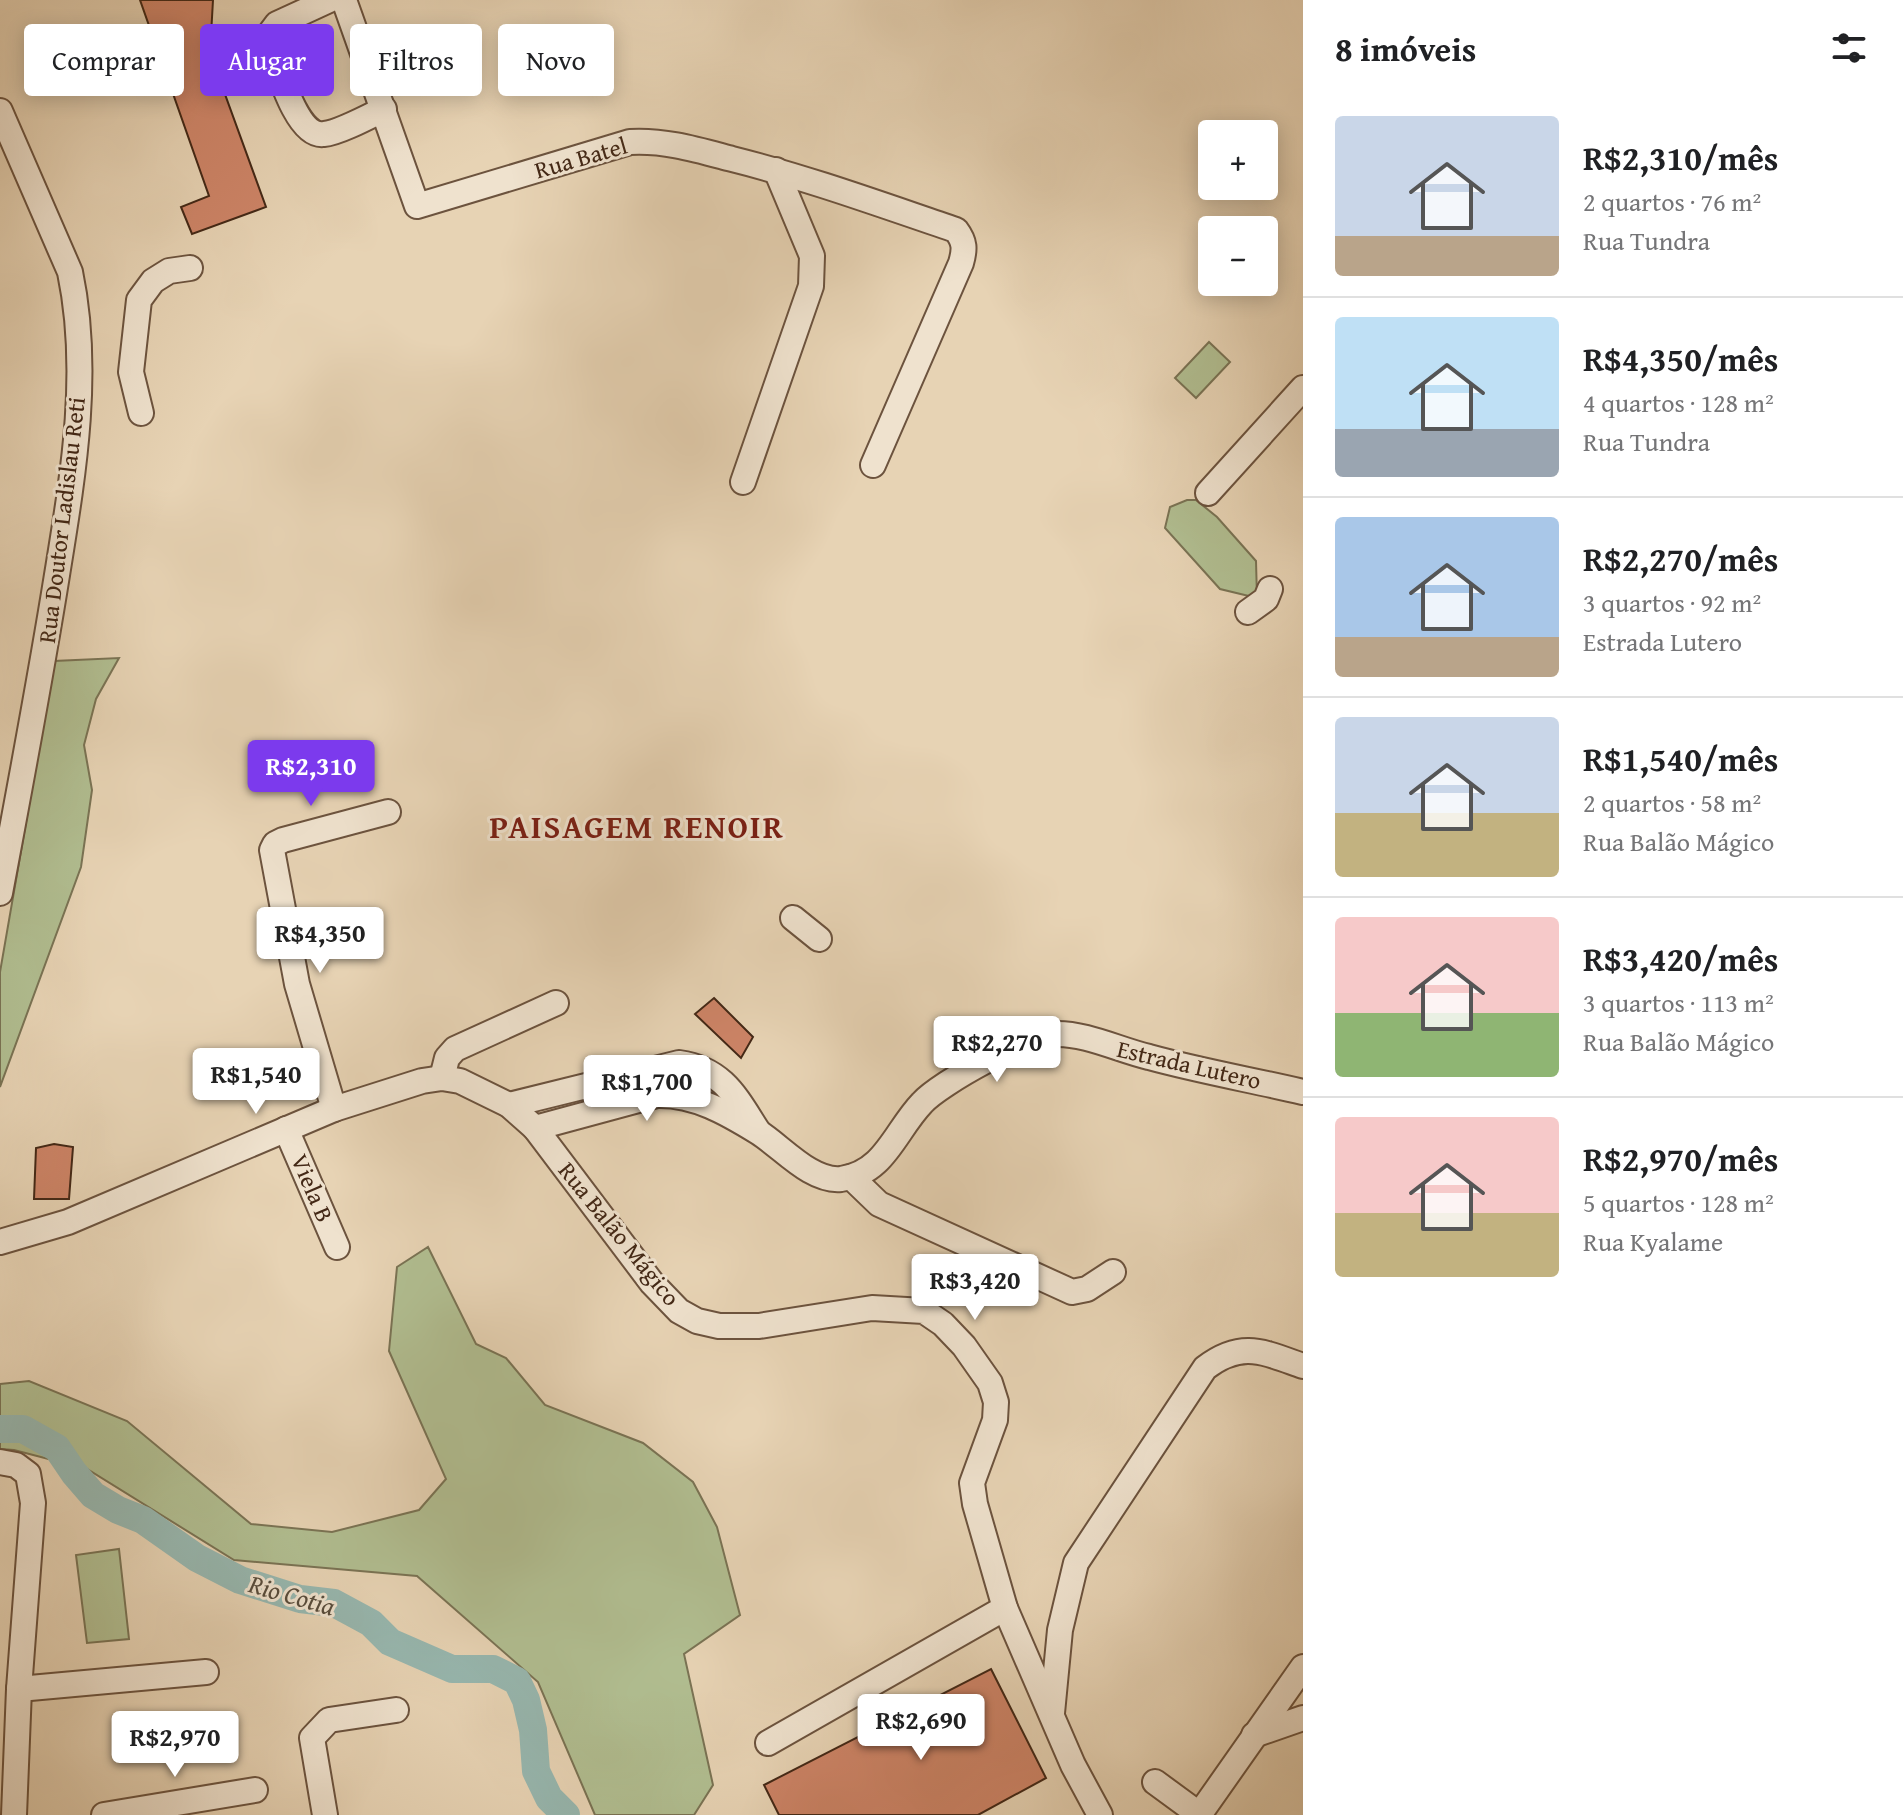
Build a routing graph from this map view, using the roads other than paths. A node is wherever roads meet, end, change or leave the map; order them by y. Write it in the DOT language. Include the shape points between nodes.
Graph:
graph roads {
  1 [pos="329,0"];
  2 [pos="344,0"];
  3 [pos="384,109"];
  4 [pos="0,111"];
  5 [pos="776,170"];
  6 [pos="190,268"];
  7 [pos="1303,388"];
  8 [pos="141,413"];
  9 [pos="873,465"];
  10 [pos="743,482"];
  11 [pos="1208,493"];
  12 [pos="1270,589"];
  13 [pos="1248,612"];
  14 [pos="388,812"];
  15 [pos="0,893"];
  16 [pos="793,918"];
  17 [pos="819,939"];
  18 [pos="556,1003"];
  19 [pos="711,1072"];
  20 [pos="442,1078"];
  21 [pos="1303,1092"];
  22 [pos="687,1097"];
  23 [pos="509,1105"];
  24 [pos="334,1109"];
  25 [pos="535,1128"];
  26 [pos="286,1129"];
  27 [pos="759,1133"];
  28 [pos="851,1177"];
  29 [pos="0,1242"];
  30 [pos="337,1247"];
  31 [pos="1113,1272"];
  32 [pos="1303,1366"];
  33 [pos="0,1462"];
  34 [pos="1005,1608"];
  35 [pos="1303,1667"];
  36 [pos="206,1672"];
  37 [pos="19,1689"];
  38 [pos="396,1710"];
  39 [pos="1052,1715"];
  40 [pos="1303,1718"];
  41 [pos="1254,1735"];
  42 [pos="768,1743"];
  43 [pos="1155,1782"];
  44 [pos="255,1790"];
  45 [pos="14,1815"];
  46 [pos="104,1815"];
  47 [pos="325,1815"];
  48 [pos="1100,1815"];
  49 [pos="1199,1815"];
  1 -- 3 [label="street" via="277,24 268,36 299,120 309,131 323,135"];
  2 -- 3 [label="street, Rua Batel"];
  3 -- 5 [label="street, Rua Batel" via="417,206 630,142 674,144"];
  4 -- 15 [label="street, Rua Doutor Ladislau Reti" via="70,272 79,340 79,396 55,593"];
  5 -- 9 [label="street, Rua Batel" via="956,230 963,240 961,263"];
  5 -- 10 [label="street" via="812,256 811,286"];
  6 -- 8 [label="street" via="169,271 153,281 139,300 131,372"];
  7 -- 11 [label="street"];
  12 -- 13 [label="street" via="1266,599"];
  14 -- 24 [label="street" via="283,840 272,850 297,984"];
  16 -- 17 [label="street"];
  18 -- 20 [label="street" via="455,1049"];
  19 -- 22 [label="street"];
  19 -- 23 [label="street" via="696,1065 665,1065"];
  19 -- 27 [label="street"];
  20 -- 23 [label="street, Rua Balão Mágico"];
  20 -- 24 [label="street"];
  21 -- 28 [label="street, Estrada Lutero" via="1069,1034 1037,1036 935,1092 880,1161"];
  22 -- 25 [label="street" via="657,1095"];
  22 -- 27 [label="street"];
  23 -- 25 [label="street, Rua Balão Mágico"];
  24 -- 26 [label="street"];
  25 -- 34 [label="street, Rua Balão Mágico" via="652,1283 697,1321 759,1326 901,1308 924,1311 943,1324 990,1383 996,1402 995,1420 972,1483"];
  26 -- 29 [label="street" via="68,1222"];
  26 -- 30 [label="street, Viela B"];
  27 -- 28 [label="street" via="823,1177"];
  28 -- 31 [label="street" via="879,1204 1072,1292"];
  32 -- 39 [label="street" via="1242,1350 1205,1368 1076,1563 1060,1630"];
  33 -- 37 [label="street" via="28,1474 32,1488"];
  34 -- 39 [label="street, Rua Balão Mágico"];
  34 -- 42 [label="street"];
  35 -- 41 [label="street"];
  36 -- 37 [label="street"];
  37 -- 45 [label="street"];
  38 -- 47 [label="street" via="329,1720 312,1738"];
  39 -- 48 [label="street, Rua Balão Mágico"];
  40 -- 41 [label="street"];
  41 -- 49 [label="street"];
  43 -- 49 [label="street"];
  44 -- 46 [label="street"];
}
